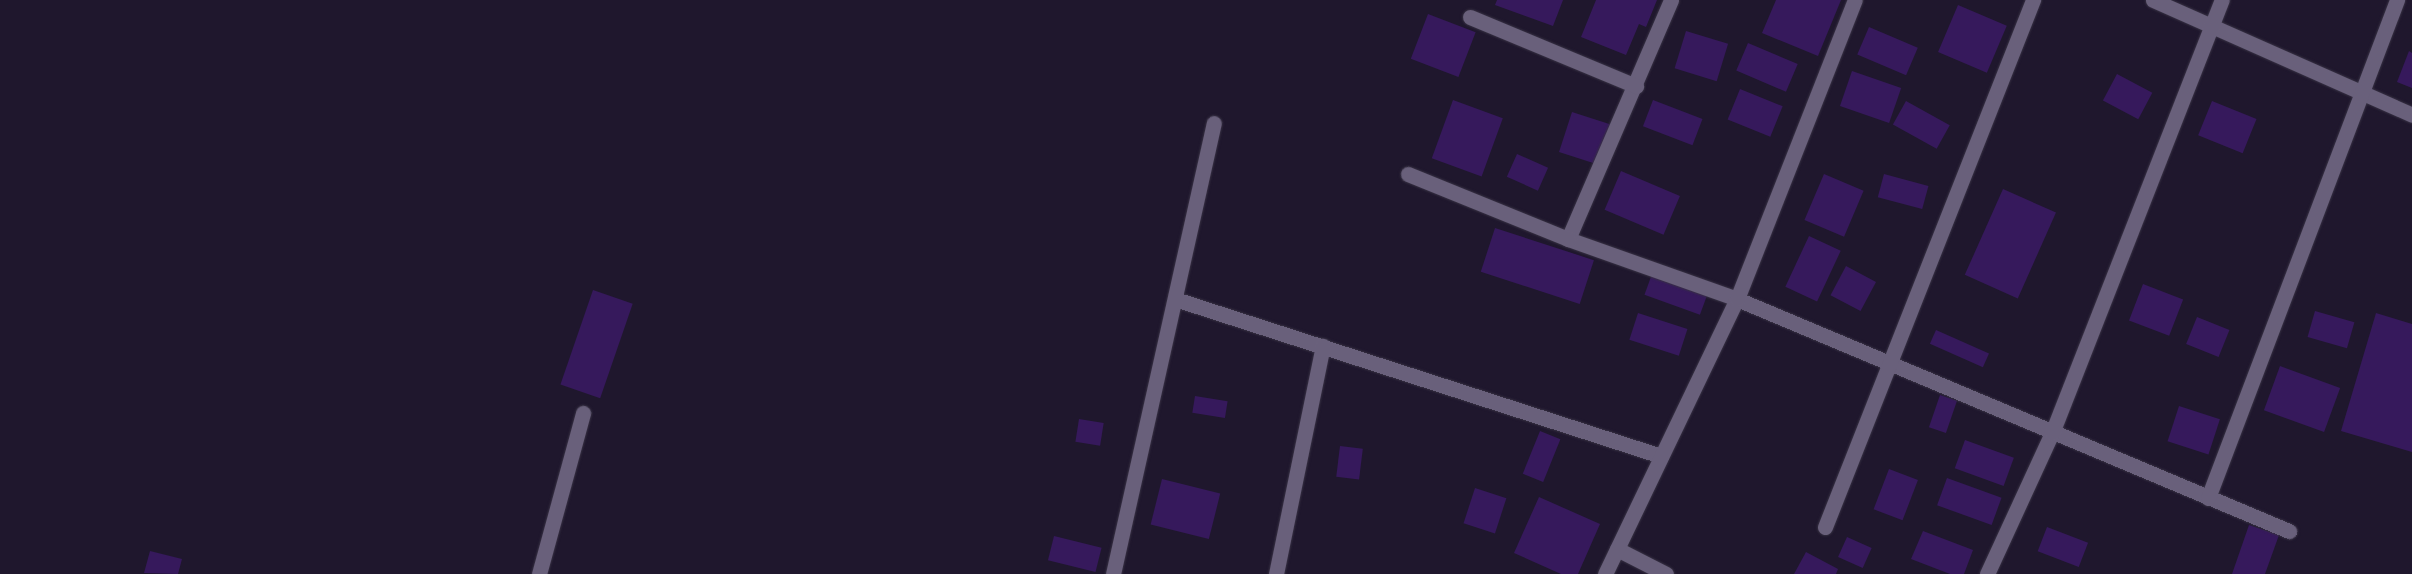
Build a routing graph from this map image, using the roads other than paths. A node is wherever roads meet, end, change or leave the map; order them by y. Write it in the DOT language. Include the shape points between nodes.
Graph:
graph roads {
  1 [pos="1671,0"];
  2 [pos="1856,0"];
  3 [pos="2033,0"];
  4 [pos="2153,0"];
  5 [pos="2222,0"];
  6 [pos="2398,0"];
  7 [pos="1470,17"];
  8 [pos="2211,28"];
  9 [pos="1636,86"];
  10 [pos="2359,92"];
  11 [pos="2412,115"];
  12 [pos="1214,123"];
  13 [pos="1408,174"];
  14 [pos="1568,239"];
  15 [pos="1175,299"];
  16 [pos="1737,299"];
  17 [pos="1323,346"];
  18 [pos="1889,365"];
  19 [pos="583,413"];
  20 [pos="2052,432"];
  21 [pos="1661,456"];
  22 [pos="2208,498"];
  23 [pos="1825,527"];
  24 [pos="2289,531"];
  25 [pos="1617,549"];
  26 [pos="539,574"];
  27 [pos="1113,574"];
  28 [pos="1276,574"];
  29 [pos="1605,574"];
  30 [pos="1666,574"];
  31 [pos="1988,574"];
  1 -- 9 [label="street"];
  2 -- 16 [label="street"];
  3 -- 18 [label="street"];
  4 -- 8 [label="street"];
  5 -- 8 [label="street"];
  6 -- 10 [label="street"];
  7 -- 9 [label="street"];
  8 -- 10 [label="street"];
  8 -- 20 [label="street"];
  9 -- 14 [label="street"];
  10 -- 11 [label="street"];
  10 -- 22 [label="street"];
  12 -- 15 [label="street"];
  13 -- 14 [label="street"];
  14 -- 16 [label="street"];
  15 -- 17 [label="street"];
  15 -- 27 [label="street"];
  16 -- 18 [label="street"];
  16 -- 21 [label="street"];
  17 -- 21 [label="street"];
  17 -- 28 [label="street"];
  18 -- 20 [label="street"];
  18 -- 23 [label="street"];
  19 -- 26 [label="street"];
  20 -- 22 [label="street"];
  20 -- 31 [label="street"];
  21 -- 25 [label="street"];
  22 -- 24 [label="street"];
  25 -- 29 [label="street"];
  25 -- 30 [label="street"];
}
